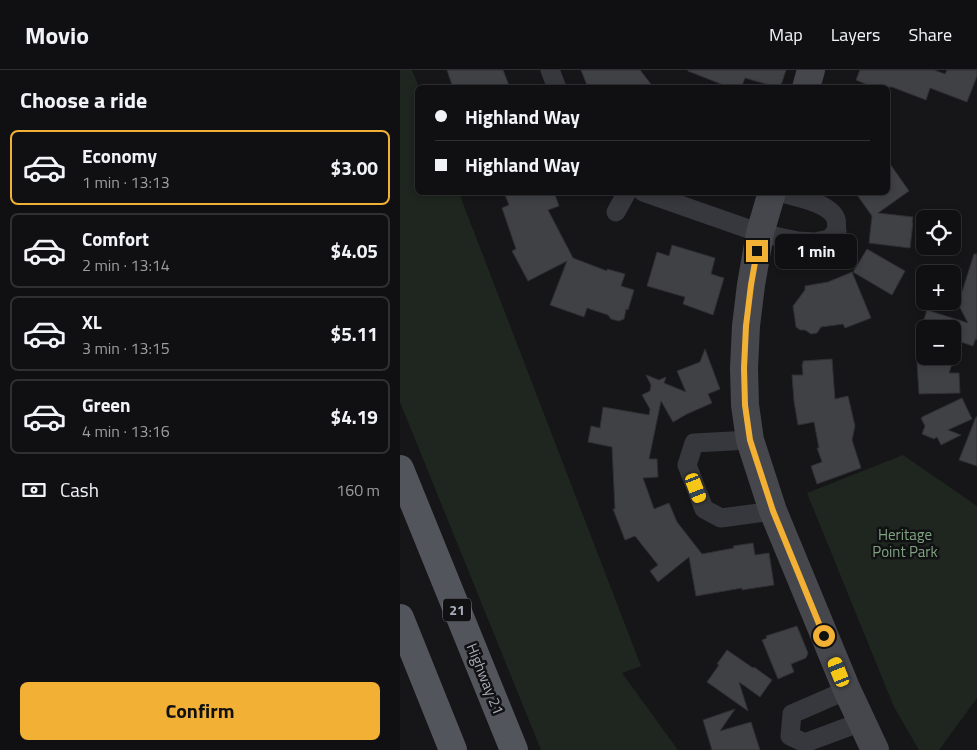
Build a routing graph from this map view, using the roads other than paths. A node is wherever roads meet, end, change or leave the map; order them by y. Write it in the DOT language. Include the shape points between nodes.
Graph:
graph roads {
  1 [pos="550,70"];
  2 [pos="811,70"];
  3 [pos="556,85"];
  4 [pos="807,85"];
  5 [pos="625,195"];
  6 [pos="652,195"];
  7 [pos="771,195"];
  8 [pos="789,195"];
  9 [pos="616,212"];
  10 [pos="760,233"];
  11 [pos="750,440"];
  12 [pos="400,469"];
  13 [pos="773,511"];
  14 [pos="400,618"];
  15 [pos="847,690"];
  16 [pos="861,722"];
  17 [pos="454,750"];
  18 [pos="514,750"];
  19 [pos="875,750"];
  1 -- 3 [label="street"];
  2 -- 4 [label="street"];
  5 -- 9 [label="street"];
  6 -- 10 [label="street"];
  7 -- 10 [label="street"];
  8 -- 10 [label="street" via="827,208 836,219 837,231 829,239 815,242"];
  10 -- 11 [label="street" via="751,285 744,368"];
  11 -- 13 [label="street"];
  11 -- 13 [label="street" via="694,443 687,465 704,509 721,518"];
  12 -- 18 [label="main road, Highway 21 / 21"];
  13 -- 15 [label="street"];
  14 -- 17 [label="main road"];
  15 -- 16 [label="street"];
  15 -- 16 [label="street" via="792,714 790,736 804,743"];
  16 -- 19 [label="street"];
}
